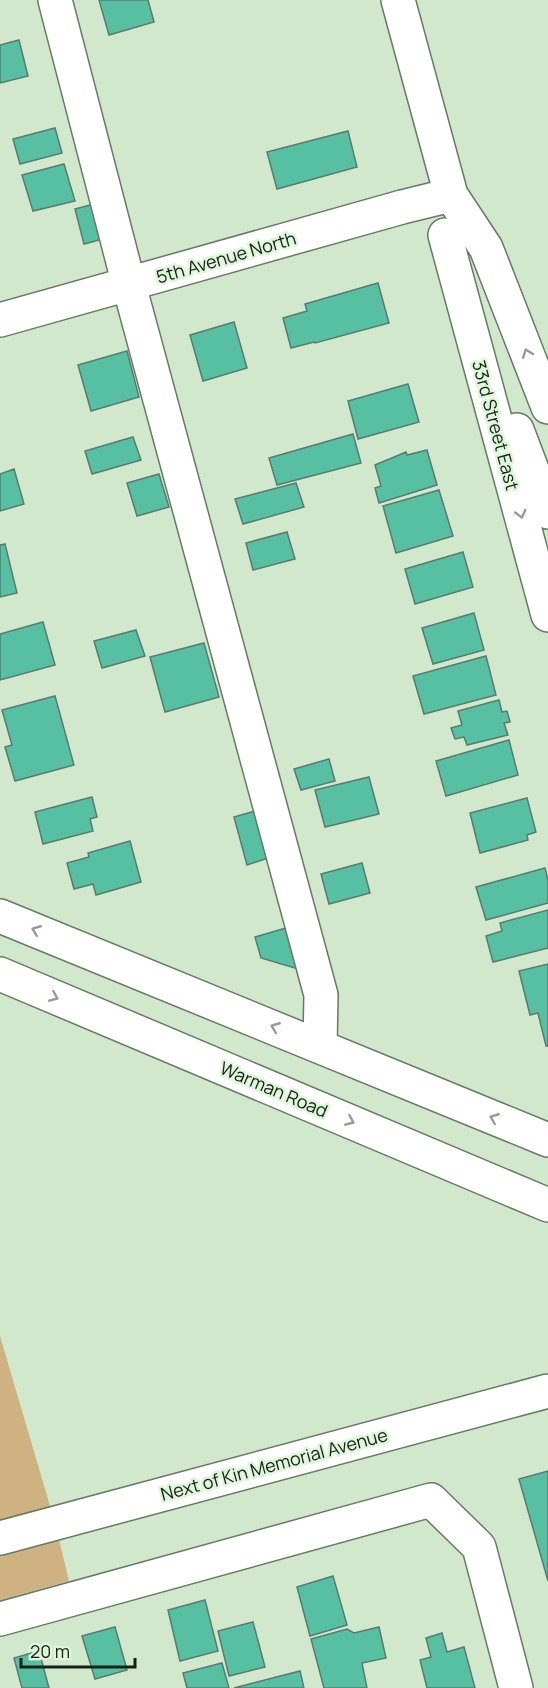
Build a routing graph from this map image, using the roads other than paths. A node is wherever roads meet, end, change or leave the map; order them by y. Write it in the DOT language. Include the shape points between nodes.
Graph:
graph roads {
  1 [pos="56,0"];
  2 [pos="398,0"];
  3 [pos="451,195"];
  4 [pos="445,235"];
  5 [pos="129,285"];
  6 [pos="0,320"];
  7 [pos="548,407"];
  8 [pos="548,512"];
  9 [pos="548,615"];
  10 [pos="0,916"];
  11 [pos="0,974"];
  12 [pos="320,1046"];
  13 [pos="548,1140"];
  14 [pos="461,1169"];
  15 [pos="548,1205"];
  16 [pos="548,1227"];
  17 [pos="548,1391"];
  18 [pos="0,1538"];
  19 [pos="0,1619"];
  20 [pos="516,1688"];
  1 -- 5 [label="main road"];
  2 -- 3 [label="main road, 33rd Street East"];
  3 -- 4 [label="main road, 33rd Street East"];
  3 -- 5 [label="main road, 5th Avenue North"];
  7 -- 3 [label="main road, 33rd Street East, one-way" via="486,248"];
  4 -- 8 [label="main road, 33rd Street East"];
  4 -- 9 [label="main road, 33rd Street East, one-way"];
  5 -- 6 [label="main road, 5th Avenue North"];
  5 -- 12 [label="main road" via="321,995"];
  12 -- 10 [label="main road, one-way"];
  11 -- 14 [label="main road, Warman Road, one-way"];
  13 -- 12 [label="main road, one-way"];
  14 -- 15 [label="main road, Warman Road"];
  14 -- 16 [label="main road"];
  17 -- 18 [label="main road, Next of Kin Memorial Avenue"];
  19 -- 20 [label="main road" via="431,1500 479,1547"];
}
